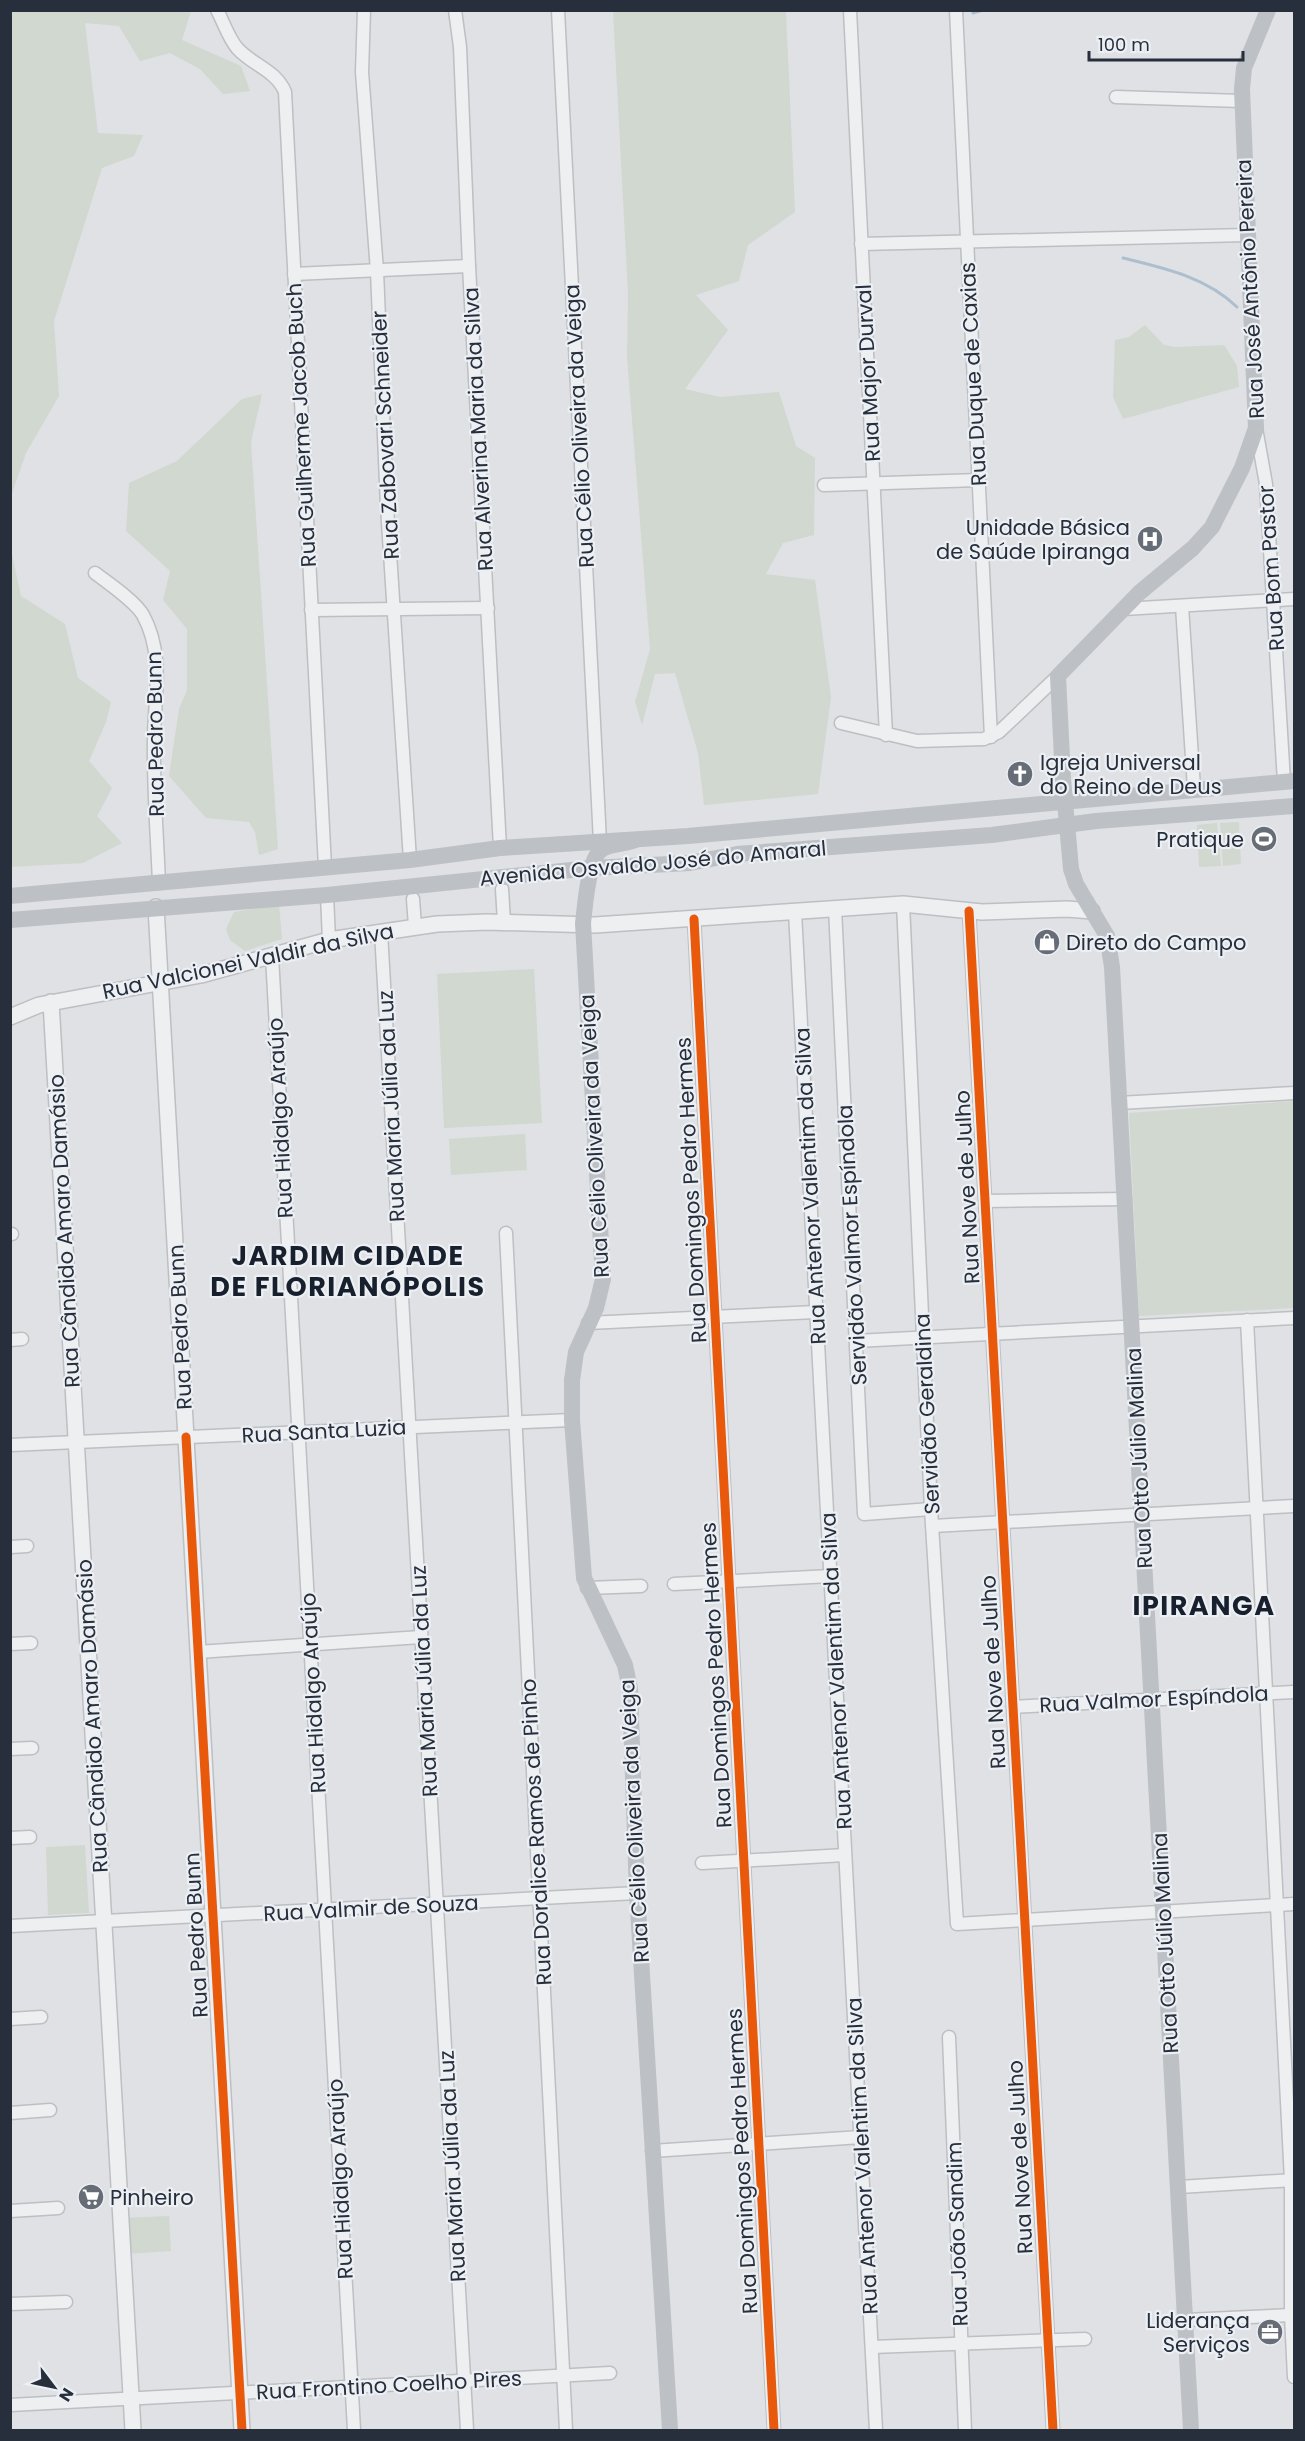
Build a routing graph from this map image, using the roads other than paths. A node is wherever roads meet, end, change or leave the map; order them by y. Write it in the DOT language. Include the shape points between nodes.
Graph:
graph roads {
  1 [pos="217,10"];
  2 [pos="364,10"];
  3 [pos="455,10"];
  4 [pos="558,10"];
  5 [pos="850,10"];
  6 [pos="956,10"];
  7 [pos="1268,10"];
  8 [pos="1116,97"];
  9 [pos="1242,101"];
  10 [pos="1247,235"];
  11 [pos="967,242"];
  12 [pos="861,244"];
  13 [pos="469,266"];
  14 [pos="377,271"];
  15 [pos="294,274"];
  16 [pos="1256,428"];
  17 [pos="979,480"];
  18 [pos="874,483"];
  19 [pos="824,485"];
  20 [pos="95,573"];
  21 [pos="1294,599"];
  22 [pos="1274,600"];
  23 [pos="1182,606"];
  24 [pos="393,608"];
  25 [pos="488,608"];
  26 [pos="1123,609"];
  27 [pos="311,610"];
  28 [pos="1058,676"];
  29 [pos="841,723"];
  30 [pos="886,735"];
  31 [pos="991,738"];
  32 [pos="1289,781"];
  33 [pos="1194,788"];
  34 [pos="1065,801"];
  35 [pos="1294,806"];
  36 [pos="1066,824"];
  37 [pos="786,827"];
  38 [pos="635,840"];
  39 [pos="600,842"];
  40 [pos="500,848"];
  41 [pos="737,854"];
  42 [pos="411,860"];
  43 [pos="325,867"];
  44 [pos="591,868"];
  45 [pos="460,880"];
  46 [pos="159,883"];
  47 [pos="502,889"];
  48 [pos="327,895"];
  49 [pos="10,896"];
  50 [pos="413,899"];
  51 [pos="903,904"];
  52 [pos="156,907"];
  53 [pos="835,909"];
  54 [pos="969,911"];
  55 [pos="1092,911"];
  56 [pos="795,912"];
  57 [pos="694,919"];
  58 [pos="10,920"];
  59 [pos="504,922"];
  60 [pos="583,923"];
  61 [pos="415,926"];
  62 [pos="381,932"];
  63 [pos="329,940"];
  64 [pos="272,956"];
  65 [pos="160,983"];
  66 [pos="51,1002"];
  67 [pos="10,1017"];
  68 [pos="1294,1093"];
  69 [pos="1119,1103"];
  70 [pos="1125,1198"];
  71 [pos="986,1201"];
  72 [pos="506,1233"];
  73 [pos="816,1312"];
  74 [pos="715,1317"];
  75 [pos="1294,1318"];
  76 [pos="1247,1320"];
  77 [pos="588,1323"];
  78 [pos="1132,1326"];
  79 [pos="993,1333"];
  80 [pos="922,1337"];
  81 [pos="856,1341"];
  82 [pos="572,1420"];
  83 [pos="516,1422"];
  84 [pos="409,1427"];
  85 [pos="298,1432"];
  86 [pos="186,1437"];
  87 [pos="76,1442"];
  88 [pos="10,1445"];
  89 [pos="1294,1506"];
  90 [pos="1257,1508"];
  91 [pos="932,1509"];
  92 [pos="1142,1515"];
  93 [pos="1003,1523"];
  94 [pos="933,1526"];
  95 [pos="27,1546"];
  96 [pos="10,1547"];
  97 [pos="831,1576"];
  98 [pos="729,1581"];
  99 [pos="674,1584"];
  100 [pos="641,1586"];
  101 [pos="587,1588"];
  102 [pos="421,1637"];
  103 [pos="31,1642"];
  104 [pos="10,1644"];
  105 [pos="310,1645"];
  106 [pos="198,1652"];
  107 [pos="1294,1692"];
  108 [pos="1266,1693"];
  109 [pos="1152,1700"];
  110 [pos="1013,1707"];
  111 [pos="32,1748"];
  112 [pos="10,1749"];
  113 [pos="30,1837"];
  114 [pos="10,1838"];
  115 [pos="845,1855"];
  116 [pos="744,1861"];
  117 [pos="702,1863"];
  118 [pos="637,1893"];
  119 [pos="540,1899"];
  120 [pos="437,1904"];
  121 [pos="1294,1904"];
  122 [pos="1277,1905"];
  123 [pos="325,1910"];
  124 [pos="1163,1911"];
  125 [pos="213,1916"];
  126 [pos="1025,1920"];
  127 [pos="104,1922"];
  128 [pos="10,1926"];
  129 [pos="41,2017"];
  130 [pos="10,2019"];
  131 [pos="949,2037"];
  132 [pos="50,2110"];
  133 [pos="10,2113"];
  134 [pos="861,2137"];
  135 [pos="759,2143"];
  136 [pos="652,2151"];
  137 [pos="1293,2180"];
  138 [pos="1179,2187"];
  139 [pos="58,2208"];
  140 [pos="10,2211"];
  141 [pos="66,2302"];
  142 [pos="10,2304"];
  143 [pos="1291,2315"];
  144 [pos="1186,2320"];
  145 [pos="1085,2339"];
  146 [pos="1048,2340"];
  147 [pos="961,2343"];
  148 [pos="872,2347"];
  149 [pos="610,2373"];
  150 [pos="563,2375"];
  151 [pos="1294,2377"];
  152 [pos="464,2380"];
  153 [pos="351,2387"];
  154 [pos="240,2393"];
  155 [pos="131,2399"];
  156 [pos="10,2405"];
  157 [pos="133,2430"];
  158 [pos="242,2430"];
  159 [pos="354,2430"];
  160 [pos="467,2430"];
  161 [pos="566,2430"];
  162 [pos="670,2430"];
  163 [pos="774,2430"];
  164 [pos="876,2430"];
  165 [pos="965,2430"];
  166 [pos="1053,2430"];
  167 [pos="1191,2430"];
  1 -- 15 [label="street, Rua Guilherme Jacob Buch" via="237,47 275,76 285,92"];
  2 -- 14 [label="street, Rua Zabovari Schneider" via="362,72"];
  3 -- 13 [label="street, Rua Alverina Maria da Silva"];
  4 -- 39 [label="street, Rua Célio Oliveira da Veiga"];
  5 -- 12 [label="street, Rua Major Durval"];
  6 -- 11 [label="street, Rua Duque de Caxias"];
  7 -- 9 [label="main road, Rua José Antônio Pereira" via="1244,68"];
  8 -- 9 [label="street"];
  9 -- 10 [label="main road, Rua José Antônio Pereira"];
  10 -- 11 [label="street"];
  10 -- 16 [label="main road, Rua José Antônio Pereira"];
  11 -- 12 [label="street"];
  11 -- 17 [label="street, Rua Duque de Caxias"];
  12 -- 18 [label="street, Rua Major Durval"];
  13 -- 14 [label="street"];
  13 -- 25 [label="street, Rua Alverina Maria da Silva"];
  14 -- 15 [label="street"];
  14 -- 24 [label="street, Rua Zabovari Schneider"];
  15 -- 27 [label="street, Rua Guilherme Jacob Buch"];
  16 -- 22 [label="street, Rua Bom Pastor" via="1264,464"];
  16 -- 26 [label="main road, Rua José Antônio Pereira" via="1242,468 1212,527 1194,548"];
  17 -- 18 [label="street"];
  17 -- 31 [label="street, Rua Duque de Caxias"];
  18 -- 19 [label="street"];
  18 -- 30 [label="street, Rua Major Durval"];
  20 -- 46 [label="street, Rua Pedro Bunn" via="141,611 155,649"];
  21 -- 22 [label="street"];
  22 -- 23 [label="street"];
  22 -- 32 [label="street, Rua Bom Pastor"];
  23 -- 26 [label="street"];
  23 -- 33 [label="street"];
  24 -- 25 [label="street"];
  24 -- 27 [label="street"];
  24 -- 42 [label="street, Rua Zabovari Schneider"];
  25 -- 40 [label="street, Rua Alverina Maria da Silva"];
  26 -- 28 [label="main road, Rua José Antônio Pereira"];
  27 -- 43 [label="street, Rua Guilherme Jacob Buch"];
  28 -- 31 [label="street"];
  28 -- 34 [label="main road, Rua Otto Júlio Malina"];
  29 -- 30 [label="street"];
  30 -- 31 [label="street" via="930,742"];
  32 -- 33 [label="main road, Avenida Osvaldo José do Amaral"];
  33 -- 34 [label="main road, Avenida Osvaldo José do Amaral"];
  34 -- 36 [label="main road, Rua Otto Júlio Malina"];
  34 -- 37 [label="main road, Avenida Osvaldo José do Amaral"];
  35 -- 36 [label="main road, Avenida Osvaldo José do Amaral"];
  36 -- 41 [label="main road, Avenida Osvaldo José do Amaral" via="992,835"];
  36 -- 55 [label="main road, Rua Otto Júlio Malina" via="1073,876"];
  37 -- 38 [label="main road, Avenida Osvaldo José do Amaral"];
  37 -- 41 [label="main road" via="794,836 792,842"];
  38 -- 39 [label="main road, Avenida Osvaldo José do Amaral"];
  38 -- 44 [label="main road" via="603,848"];
  39 -- 40 [label="main road, Avenida Osvaldo José do Amaral"];
  40 -- 42 [label="main road, Avenida Osvaldo José do Amaral"];
  40 -- 45 [label="main road" via="451,861 447,873"];
  41 -- 44 [label="main road, Avenida Osvaldo José do Amaral" via="690,863"];
  42 -- 43 [label="main road, Avenida Osvaldo José do Amaral"];
  43 -- 46 [label="main road, Avenida Osvaldo José do Amaral"];
  44 -- 45 [label="main road, Avenida Osvaldo José do Amaral"];
  44 -- 60 [label="main road, Rua Célio Oliveira da Veiga"];
  45 -- 48 [label="main road, Avenida Osvaldo José do Amaral"];
  46 -- 49 [label="main road, Avenida Osvaldo José do Amaral"];
  47 -- 59 [label="street"];
  48 -- 52 [label="main road, Avenida Osvaldo José do Amaral"];
  48 -- 63 [label="street"];
  50 -- 61 [label="street"];
  51 -- 53 [label="street, Rua Valcionei Valdir da Silva"];
  51 -- 54 [label="street, Rua Valcionei Valdir da Silva"];
  51 -- 80 [label="street, Servidão Geraldina"];
  52 -- 58 [label="main road, Avenida Osvaldo José do Amaral"];
  52 -- 65 [label="street, Rua Pedro Bunn"];
  53 -- 56 [label="street, Rua Valcionei Valdir da Silva"];
  53 -- 81 [label="street, Servidão Valmor Espíndola"];
  54 -- 55 [label="street, Rua Valcionei Valdir da Silva"];
  54 -- 71 [label="street, Rua Nove de Julho"];
  55 -- 69 [label="main road, Rua Otto Júlio Malina" via="1104,928 1111,954"];
  56 -- 57 [label="street, Rua Valcionei Valdir da Silva"];
  56 -- 73 [label="street, Rua Antenor Valentim da Silva"];
  57 -- 60 [label="street, Rua Valcionei Valdir da Silva"];
  57 -- 74 [label="street, Rua Domingos Pedro Hermes"];
  59 -- 60 [label="street, Rua Valcionei Valdir da Silva"];
  59 -- 61 [label="street, Rua Valcionei Valdir da Silva"];
  60 -- 77 [label="main road, Rua Célio Oliveira da Veiga" via="603,1279 600,1299"];
  61 -- 62 [label="street, Rua Valcionei Valdir da Silva"];
  62 -- 63 [label="street, Rua Valcionei Valdir da Silva"];
  62 -- 84 [label="street, Rua Maria Júlia da Luz"];
  63 -- 64 [label="street, Rua Valcionei Valdir da Silva"];
  64 -- 65 [label="street, Rua Valcionei Valdir da Silva"];
  64 -- 85 [label="street, Rua Hidalgo Araújo"];
  65 -- 66 [label="street, Rua Valcionei Valdir da Silva"];
  65 -- 86 [label="street, Rua Pedro Bunn"];
  66 -- 67 [label="street, Rua Valcionei Valdir da Silva"];
  66 -- 87 [label="street, Rua Cândido Amaro Damásio"];
  68 -- 69 [label="street"];
  69 -- 70 [label="main road, Rua Otto Júlio Malina"];
  70 -- 71 [label="street"];
  70 -- 78 [label="main road, Rua Otto Júlio Malina"];
  71 -- 79 [label="street, Rua Nove de Julho"];
  72 -- 83 [label="street, Rua Doralice Ramos de Pinho"];
  73 -- 74 [label="street"];
  73 -- 97 [label="street, Rua Antenor Valentim da Silva"];
  74 -- 77 [label="street"];
  74 -- 98 [label="street, Rua Domingos Pedro Hermes"];
  75 -- 76 [label="street"];
  76 -- 78 [label="street"];
  76 -- 90 [label="street"];
  77 -- 82 [label="main road, Rua Célio Oliveira da Veiga" via="573,1366"];
  78 -- 79 [label="street"];
  78 -- 92 [label="main road, Rua Otto Júlio Malina"];
  79 -- 80 [label="street"];
  79 -- 93 [label="street, Rua Nove de Julho"];
  80 -- 81 [label="street"];
  80 -- 91 [label="street, Servidão Geraldina"];
  81 -- 91 [label="street, Servidão Valmor Espíndola" via="864,1514"];
  82 -- 83 [label="street, Rua Santa Luzia"];
  82 -- 101 [label="main road, Rua Célio Oliveira da Veiga" via="582,1566"];
  83 -- 84 [label="street, Rua Santa Luzia"];
  83 -- 119 [label="street, Rua Doralice Ramos de Pinho"];
  84 -- 85 [label="street, Rua Santa Luzia"];
  84 -- 102 [label="street, Rua Maria Júlia da Luz"];
  85 -- 86 [label="street, Rua Santa Luzia"];
  85 -- 105 [label="street, Rua Hidalgo Araújo"];
  86 -- 87 [label="street, Rua Santa Luzia"];
  86 -- 106 [label="street, Rua Pedro Bunn"];
  87 -- 88 [label="street, Rua Santa Luzia"];
  87 -- 127 [label="street, Rua Cândido Amaro Damásio"];
  89 -- 90 [label="street"];
  90 -- 92 [label="street"];
  90 -- 108 [label="street"];
  91 -- 94 [label="street, Servidão Geraldina"];
  92 -- 93 [label="street"];
  92 -- 109 [label="main road, Rua Otto Júlio Malina"];
  93 -- 94 [label="street"];
  93 -- 110 [label="street, Rua Nove de Julho"];
  94 -- 126 [label="street, Servidão Geraldina" via="957,1924"];
  95 -- 96 [label="street"];
  97 -- 98 [label="street"];
  97 -- 115 [label="street, Rua Antenor Valentim da Silva"];
  98 -- 99 [label="street"];
  98 -- 116 [label="street, Rua Domingos Pedro Hermes"];
  100 -- 101 [label="street"];
  101 -- 118 [label="main road, Rua Célio Oliveira da Veiga" via="629,1678"];
  102 -- 105 [label="street"];
  102 -- 120 [label="street, Rua Maria Júlia da Luz"];
  103 -- 104 [label="street"];
  105 -- 106 [label="street"];
  105 -- 123 [label="street, Rua Hidalgo Araújo"];
  106 -- 125 [label="street, Rua Pedro Bunn"];
  107 -- 108 [label="street, Rua Valmor Espíndola"];
  108 -- 109 [label="street, Rua Valmor Espíndola"];
  108 -- 122 [label="street"];
  109 -- 110 [label="street, Rua Valmor Espíndola"];
  109 -- 124 [label="main road, Rua Otto Júlio Malina"];
  110 -- 126 [label="street, Rua Nove de Julho"];
  111 -- 112 [label="street"];
  113 -- 114 [label="street"];
  115 -- 116 [label="street"];
  115 -- 134 [label="street, Rua Antenor Valentim da Silva"];
  116 -- 117 [label="street"];
  116 -- 135 [label="street, Rua Domingos Pedro Hermes"];
  118 -- 119 [label="street, Rua Valmir de Souza"];
  118 -- 136 [label="main road, Rua Célio Oliveira da Veiga"];
  119 -- 120 [label="street, Rua Valmir de Souza"];
  119 -- 150 [label="street, Rua Doralice Ramos de Pinho"];
  120 -- 123 [label="street, Rua Valmir de Souza"];
  120 -- 152 [label="street, Rua Maria Júlia da Luz"];
  121 -- 122 [label="street"];
  122 -- 124 [label="street"];
  122 -- 137 [label="street"];
  123 -- 125 [label="street, Rua Valmir de Souza"];
  123 -- 153 [label="street, Rua Hidalgo Araújo"];
  124 -- 126 [label="street"];
  124 -- 138 [label="main road, Rua Otto Júlio Malina"];
  125 -- 127 [label="street, Rua Valmir de Souza"];
  125 -- 154 [label="street, Rua Pedro Bunn"];
  126 -- 146 [label="street, Rua Nove de Julho"];
  127 -- 128 [label="street, Rua Valmir de Souza"];
  127 -- 155 [label="street, Rua Cândido Amaro Damásio"];
  129 -- 130 [label="street"];
  131 -- 147 [label="street, Rua João Sandim"];
  132 -- 133 [label="street"];
  134 -- 135 [label="street"];
  134 -- 148 [label="street, Rua Antenor Valentim da Silva"];
  135 -- 136 [label="street"];
  135 -- 163 [label="street, Rua Domingos Pedro Hermes"];
  136 -- 162 [label="main road, Rua Célio Oliveira da Veiga"];
  137 -- 138 [label="street"];
  137 -- 143 [label="street"];
  138 -- 144 [label="main road, Rua Otto Júlio Malina"];
  139 -- 140 [label="street"];
  141 -- 142 [label="street"];
  143 -- 144 [label="street"];
  143 -- 151 [label="street"];
  144 -- 167 [label="main road, Rua Otto Júlio Malina"];
  145 -- 146 [label="street"];
  146 -- 147 [label="street"];
  146 -- 166 [label="street, Rua Nove de Julho"];
  147 -- 148 [label="street"];
  147 -- 165 [label="street, Rua João Sandim"];
  148 -- 164 [label="street, Rua Antenor Valentim da Silva"];
  149 -- 150 [label="street, Rua Frontino Coelho Pires"];
  150 -- 152 [label="street, Rua Frontino Coelho Pires"];
  150 -- 161 [label="street, Rua Doralice Ramos de Pinho"];
  152 -- 153 [label="street, Rua Frontino Coelho Pires"];
  152 -- 160 [label="street, Rua Maria Júlia da Luz"];
  153 -- 154 [label="street, Rua Frontino Coelho Pires"];
  153 -- 159 [label="street, Rua Hidalgo Araújo"];
  154 -- 155 [label="street, Rua Frontino Coelho Pires"];
  154 -- 158 [label="street, Rua Pedro Bunn"];
  155 -- 156 [label="street, Rua Frontino Coelho Pires"];
  155 -- 157 [label="street, Rua Cândido Amaro Damásio"];
}
